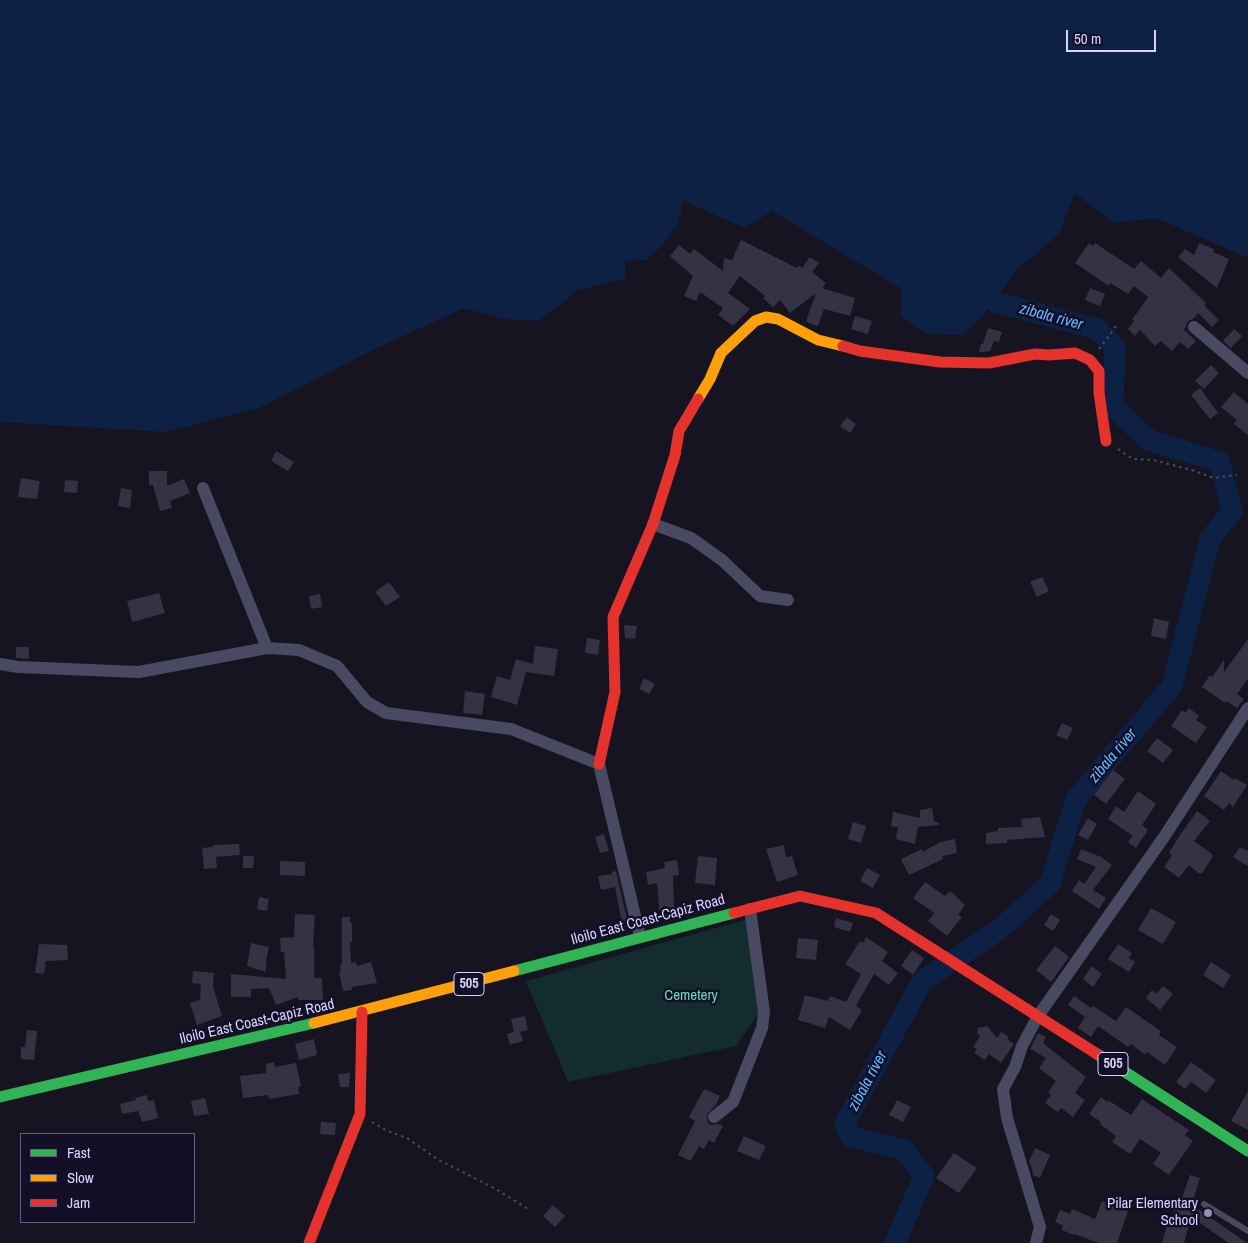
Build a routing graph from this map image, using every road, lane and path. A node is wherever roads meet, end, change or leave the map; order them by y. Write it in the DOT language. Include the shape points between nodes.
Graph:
graph roads {
  1 [pos="1117,325"];
  2 [pos="1194,328"];
  3 [pos="1095,354"];
  4 [pos="1248,373"];
  5 [pos="1106,441"];
  6 [pos="1237,475"];
  7 [pos="203,488"];
  8 [pos="653,524"];
  9 [pos="788,600"];
  10 [pos="267,648"];
  11 [pos="0,664"];
  12 [pos="1248,708"];
  13 [pos="599,764"];
  14 [pos="750,909"];
  15 [pos="640,937"];
  16 [pos="362,1012"];
  17 [pos="1038,1016"];
  18 [pos="0,1098"];
  19 [pos="360,1114"];
  20 [pos="714,1117"];
  21 [pos="1248,1151"];
  22 [pos="1204,1204"];
  23 [pos="528,1209"];
  24 [pos="1248,1231"];
  25 [pos="309,1243"];
  26 [pos="1036,1243"];
  1 -- 3 [label="path"];
  2 -- 4 [label="street"];
  5 -- 6 [label="path" via="1133,459 1153,460 1214,478"];
  5 -- 8 [label="main road" via="1099,371 1090,360 1075,353 1035,354 989,363 940,362 860,351 818,340 778,319 766,317 755,321 721,353 710,379 679,431"];
  7 -- 10 [label="street"];
  8 -- 9 [label="street" via="691,538 722,560 760,596"];
  8 -- 13 [label="main road" via="613,617 615,692"];
  10 -- 11 [label="street" via="139,672"];
  10 -- 13 [label="street" via="299,650 337,666 367,702 386,713 511,729"];
  12 -- 17 [label="street" via="1164,837"];
  13 -- 15 [label="street"];
  14 -- 15 [label="main road, Iloilo East Coast-Capiz Road / 505"];
  14 -- 17 [label="main road, Iloilo East Coast-Capiz Road / 505" via="800,896 876,913"];
  14 -- 20 [label="street" via="764,1012 762,1028 734,1102"];
  15 -- 16 [label="main road, Iloilo East Coast-Capiz Road / 505"];
  16 -- 18 [label="main road, Iloilo East Coast-Capiz Road / 505"];
  16 -- 19 [label="main road"];
  17 -- 21 [label="main road, Iloilo East Coast-Capiz Road / 505"];
  17 -- 26 [label="street" via="1003,1089 1007,1118 1040,1227"];
  19 -- 23 [label="path"];
  19 -- 25 [label="main road"];
  22 -- 24 [label="lane"];
}
